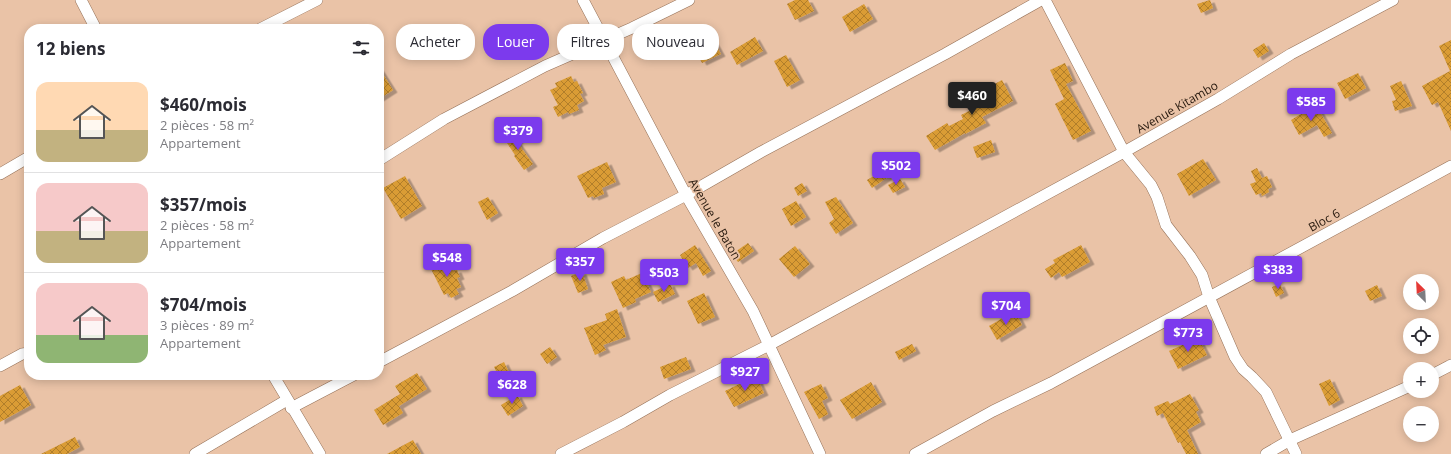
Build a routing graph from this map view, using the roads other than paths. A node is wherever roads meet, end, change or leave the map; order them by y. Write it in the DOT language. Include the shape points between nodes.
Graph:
graph roads {
  1 [pos="81,0"];
  2 [pos="317,0"];
  3 [pos="583,0"];
  4 [pos="689,0"];
  5 [pos="1041,0"];
  6 [pos="1046,0"];
  7 [pos="1393,0"];
  8 [pos="93,24"];
  9 [pos="270,24"];
  10 [pos="596,24"];
  11 [pos="624,31"];
  12 [pos="558,60"];
  13 [pos="615,60"];
  14 [pos="1124,152"];
  15 [pos="384,157"];
  16 [pos="24,160"];
  17 [pos="1451,166"];
  18 [pos="0,174"];
  19 [pos="686,195"];
  20 [pos="1209,297"];
  21 [pos="769,345"];
  22 [pos="24,354"];
  23 [pos="384,359"];
  24 [pos="1451,365"];
  25 [pos="0,366"];
  26 [pos="1439,372"];
  27 [pos="276,380"];
  28 [pos="343,380"];
  29 [pos="1403,389"];
  30 [pos="289,404"];
  31 [pos="1290,440"];
  32 [pos="195,454"];
  33 [pos="320,454"];
  34 [pos="561,454"];
  35 [pos="820,454"];
  36 [pos="915,454"];
  37 [pos="1266,454"];
  38 [pos="1296,454"];
  1 -- 8 [label="street"];
  2 -- 9 [label="street"];
  3 -- 10 [label="street, Avenue le Baton"];
  4 -- 11 [label="street"];
  5 -- 19 [label="street"];
  6 -- 14 [label="street"];
  7 -- 14 [label="street, Avenue Kitambo" via="1291,54"];
  12 -- 15 [label="street" via="444,119"];
  13 -- 19 [label="street, Avenue le Baton"];
  14 -- 20 [label="street" via="1151,185 1166,225 1202,275"];
  14 -- 21 [label="street, Avenue Kitambo"];
  16 -- 18 [label="street"];
  17 -- 20 [label="street, Bloc 6"];
  19 -- 21 [label="street, Avenue le Baton" via="753,310"];
  19 -- 23 [label="street"];
  20 -- 31 [label="street" via="1235,357 1266,392"];
  20 -- 36 [label="street, Bloc 6"];
  21 -- 34 [label="street, Avenue Kitambo"];
  21 -- 35 [label="street, Avenue le Baton"];
  22 -- 25 [label="street"];
  24 -- 26 [label="street"];
  27 -- 30 [label="street"];
  28 -- 30 [label="street"];
  29 -- 31 [label="street"];
  30 -- 32 [label="street"];
  30 -- 33 [label="street"];
  31 -- 37 [label="street"];
  31 -- 38 [label="street"];
}
